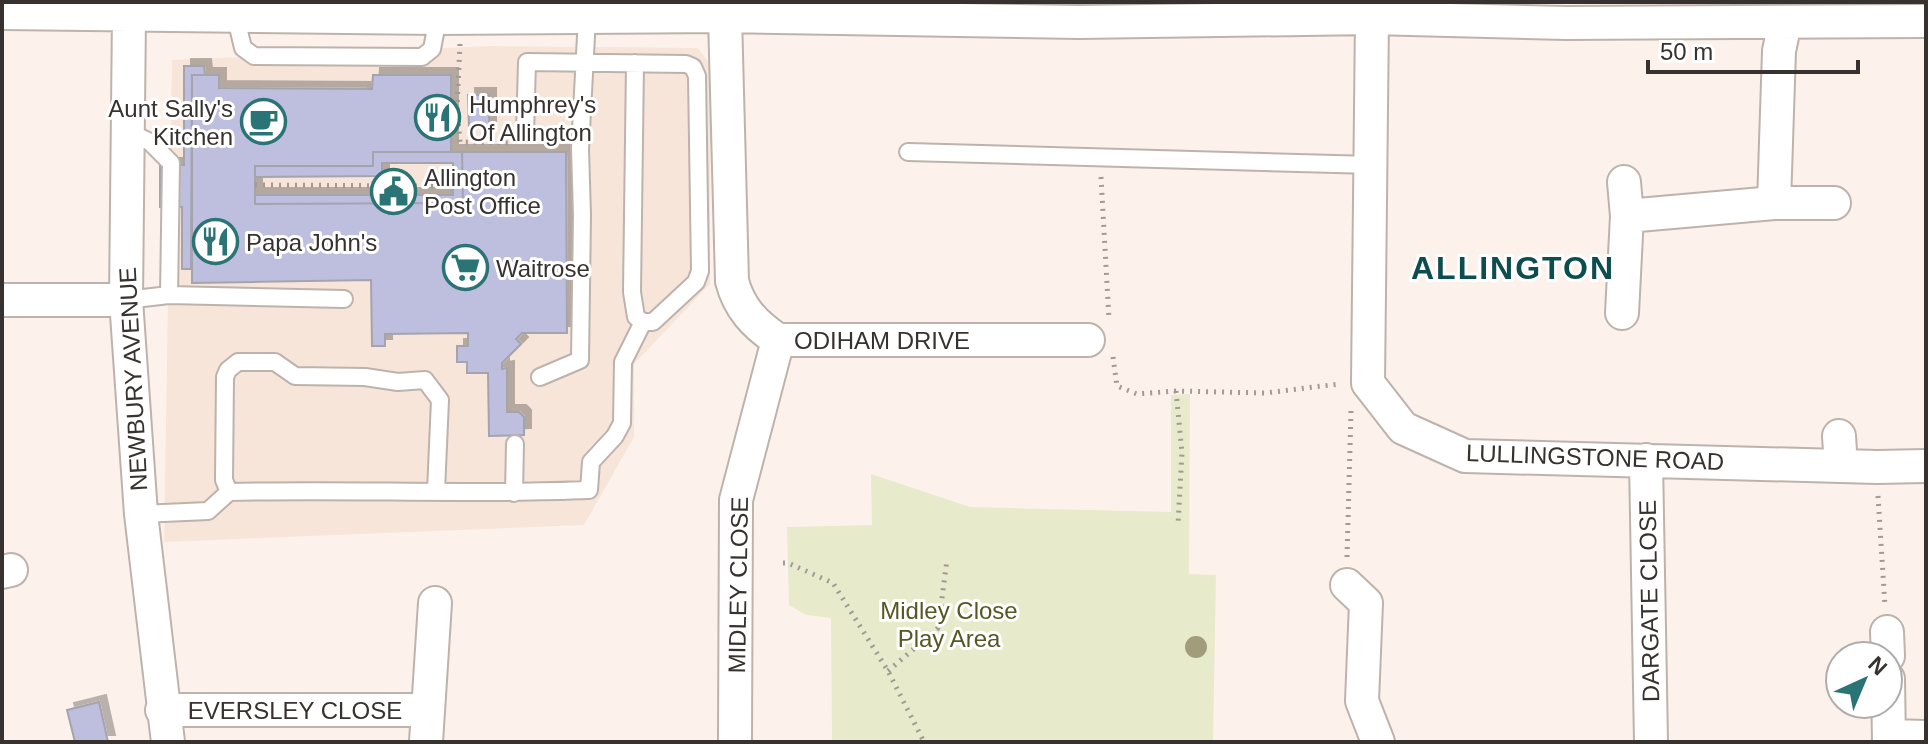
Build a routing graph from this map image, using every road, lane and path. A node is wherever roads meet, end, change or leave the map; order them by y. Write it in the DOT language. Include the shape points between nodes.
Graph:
graph roads {
  1 [pos="1079,12"];
  2 [pos="2,13"];
  3 [pos="129,15"];
  4 [pos="725,16"];
  5 [pos="587,17"];
  6 [pos="1372,18"];
  7 [pos="1926,21"];
  8 [pos="1785,22"];
  9 [pos="449,28"];
  10 [pos="635,63"];
  11 [pos="585,64"];
  12 [pos="129,132"];
  13 [pos="521,138"];
  14 [pos="908,152"];
  15 [pos="1099,156"];
  16 [pos="1372,165"];
  17 [pos="1624,182"];
  18 [pos="255,185"];
  19 [pos="434,186"];
  20 [pos="1774,203"];
  21 [pos="1834,203"];
  22 [pos="1627,216"];
  23 [pos="169,295"];
  24 [pos="344,299"];
  25 [pos="2,300"];
  26 [pos="126,300"];
  27 [pos="1622,313"];
  28 [pos="643,322"];
  29 [pos="1103,337"];
  30 [pos="778,340"];
  31 [pos="540,377"];
  32 [pos="1360,382"];
  33 [pos="1176,391"];
  34 [pos="515,444"];
  35 [pos="1646,460"];
  36 [pos="1926,466"];
  37 [pos="1877,467"];
  38 [pos="436,491"];
  39 [pos="229,492"];
  40 [pos="514,493"];
  41 [pos="141,514"];
  42 [pos="1178,524"];
  43 [pos="947,560"];
  44 [pos="783,563"];
  45 [pos="1347,585"];
  46 [pos="435,603"];
  47 [pos="1887,640"];
  48 [pos="888,671"];
  49 [pos="162,710"];
  50 [pos="428,710"];
  51 [pos="1926,737"];
  52 [pos="1889,739"];
  53 [pos="735,740"];
  54 [pos="168,742"];
  55 [pos="426,742"];
  56 [pos="924,742"];
  57 [pos="1378,742"];
  58 [pos="1651,742"];
  1 -- 4 [label="street"];
  1 -- 6 [label="street"];
  2 -- 3 [label="street"];
  3 -- 9 [label="street" via="235,14"];
  3 -- 12 [label="street, NEWBURY AVENUE"];
  4 -- 5 [label="street"];
  4 -- 30 [label="street, ODIHAM DRIVE" via="732,281 748,315"];
  5 -- 9 [label="street"];
  5 -- 11 [label="lane"];
  6 -- 8 [label="street"];
  6 -- 16 [label="street"];
  7 -- 8 [label="street"];
  8 -- 20 [label="street" via="1779,51"];
  9 -- 13 [label="path" via="460,142"];
  10 -- 11 [label="lane"];
  10 -- 28 [label="lane" via="632,292 636,317"];
  10 -- 28 [label="lane" via="686,64 697,76 700,271 670,308 653,322"];
  11 -- 13 [label="lane" via="527,62"];
  11 -- 31 [label="lane" via="580,360"];
  12 -- 23 [label="lane" via="150,142 171,163"];
  12 -- 26 [label="street, NEWBURY AVENUE"];
  14 -- 15 [label="lane"];
  15 -- 16 [label="lane"];
  15 -- 29 [label="path"];
  16 -- 32 [label="street"];
  17 -- 22 [label="street"];
  18 -- 19 [label="path"];
  20 -- 21 [label="street"];
  20 -- 22 [label="street"];
  22 -- 27 [label="street"];
  23 -- 24 [label="lane"];
  23 -- 26 [label="lane"];
  25 -- 26 [label="street"];
  26 -- 41 [label="street, NEWBURY AVENUE"];
  28 -- 40 [label="lane" via="623,362 622,423 591,462 589,490"];
  29 -- 30 [label="street, ODIHAM DRIVE"];
  29 -- 33 [label="path" via="1117,386 1137,394"];
  30 -- 53 [label="street, MIDLEY CLOSE" via="736,500"];
  32 -- 33 [label="path" via="1265,393"];
  32 -- 35 [label="street, LULLINGSTONE ROAD" via="1403,428 1465,456"];
  32 -- 45 [label="path"];
  33 -- 42 [label="path" via="1182,453"];
  34 -- 40 [label="lane"];
  35 -- 37 [label="street, LULLINGSTONE ROAD" via="1840,451"];
  35 -- 58 [label="street, DARGATE CLOSE"];
  36 -- 37 [label="street, LULLINGSTONE ROAD"];
  37 -- 47 [label="path"];
  38 -- 39 [label="lane"];
  38 -- 39 [label="lane" via="440,400 425,380 295,376 275,362 238,362 225,377 224,480"];
  38 -- 40 [label="lane"];
  39 -- 41 [label="lane" via="208,511"];
  41 -- 49 [label="street, NEWBURY AVENUE"];
  43 -- 48 [label="path" via="938,628"];
  44 -- 48 [label="path" via="833,583"];
  45 -- 57 [label="street" via="1366,603 1362,701"];
  46 -- 50 [label="street, EVERSLEY CLOSE"];
  48 -- 56 [label="path"];
  49 -- 50 [label="street, EVERSLEY CLOSE"];
  49 -- 54 [label="street, NEWBURY AVENUE"];
  50 -- 55 [label="street, EVERSLEY CLOSE"];
  51 -- 52 [label="street"];
}
